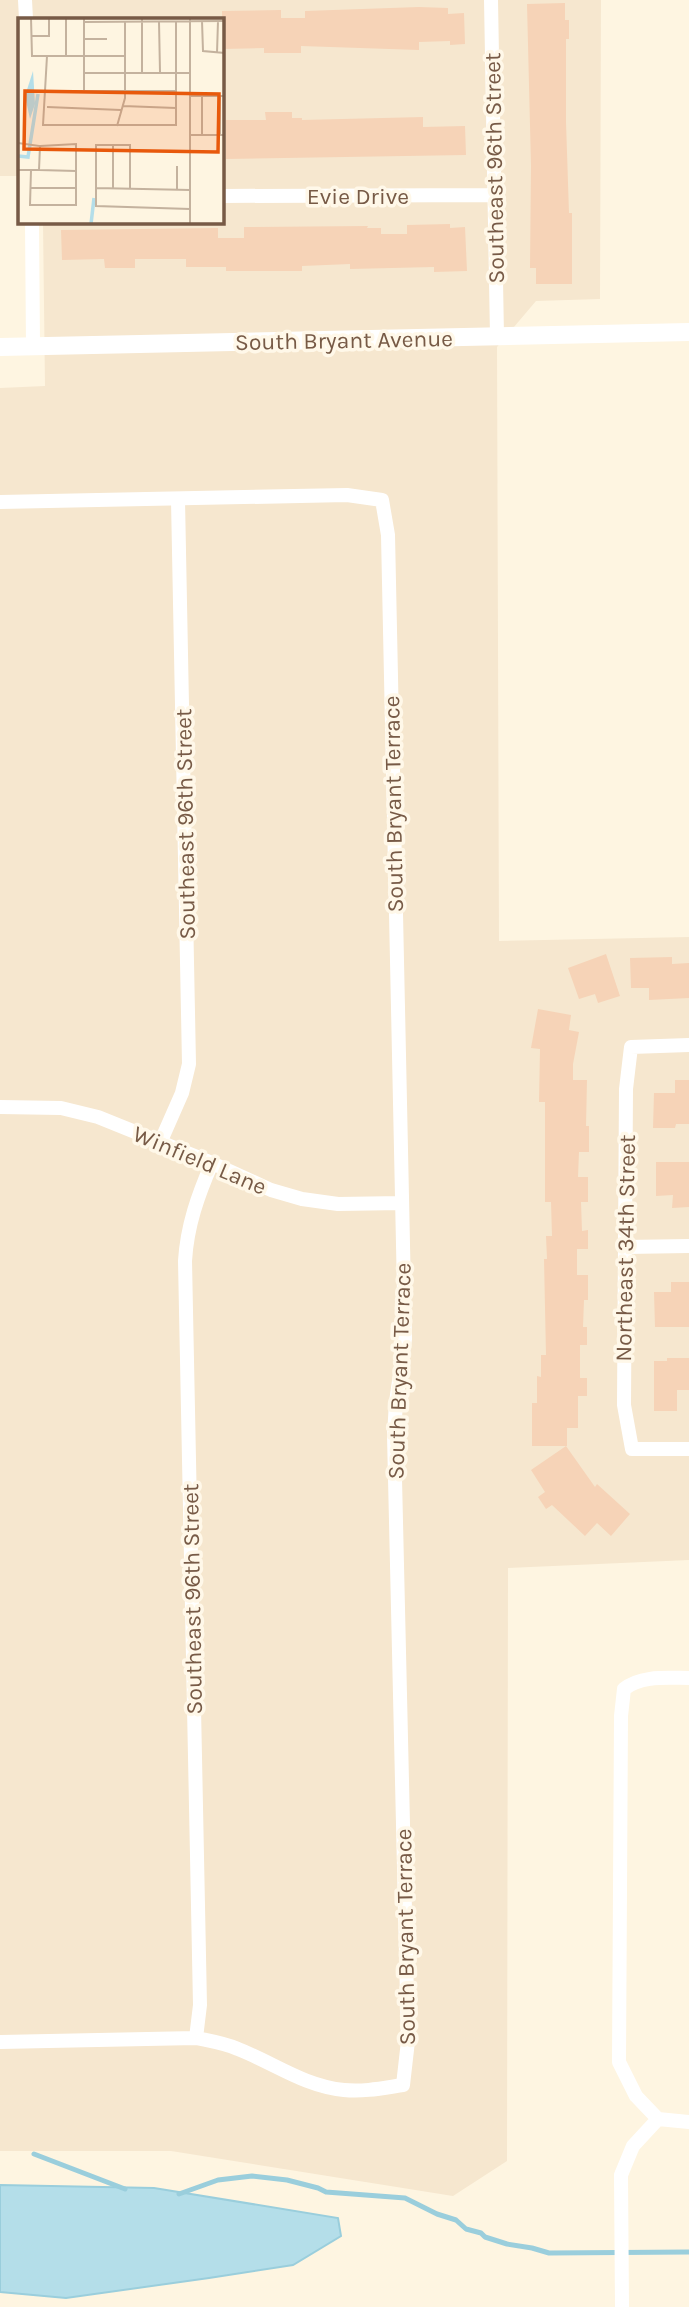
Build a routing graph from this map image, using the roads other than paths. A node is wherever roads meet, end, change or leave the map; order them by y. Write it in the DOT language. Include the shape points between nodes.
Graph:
graph roads {
  1 [pos="25,0"];
  2 [pos="491,0"];
  3 [pos="26,18"];
  4 [pos="493,195"];
  5 [pos="224,196"];
  6 [pos="32,224"];
  7 [pos="689,332"];
  8 [pos="497,336"];
  9 [pos="33,346"];
  10 [pos="0,347"];
  11 [pos="178,500"];
  12 [pos="0,502"];
  13 [pos="689,1045"];
  14 [pos="0,1107"];
  15 [pos="160,1143"];
  16 [pos="212,1163"];
  17 [pos="402,1203"];
  18 [pos="689,1246"];
  19 [pos="625,1247"];
  20 [pos="689,1449"];
  21 [pos="689,1678"];
  22 [pos="196,2038"];
  23 [pos="0,2042"];
  24 [pos="658,2119"];
  25 [pos="689,2122"];
  26 [pos="622,2307"];
  1 -- 3 [label="street"];
  2 -- 4 [label="street, Southeast 96th Street"];
  4 -- 5 [label="street, Evie Drive"];
  4 -- 8 [label="street, Southeast 96th Street"];
  6 -- 9 [label="street"];
  7 -- 8 [label="street, South Bryant Avenue"];
  8 -- 9 [label="street, South Bryant Avenue"];
  9 -- 10 [label="street, South Bryant Avenue"];
  11 -- 12 [label="street, South Bryant Terrace"];
  11 -- 15 [label="street, Southeast 96th Street" via="189,1064"];
  11 -- 17 [label="street, South Bryant Terrace" via="347,495 382,500 388,535"];
  13 -- 19 [label="street, Northeast 34th Street" via="631,1047 626,1089"];
  14 -- 15 [label="street, Winfield Lane" via="77,1111"];
  15 -- 16 [label="street, Winfield Lane"];
  16 -- 17 [label="street, Winfield Lane" via="302,1199 338,1204"];
  16 -- 22 [label="street, Southeast 96th Street" via="192,1212 185,1261 200,2005"];
  17 -- 22 [label="street, South Bryant Terrace" via="405,1339 394,1435 407,2027 403,2085 370,2091 323,2086 237,2048"];
  18 -- 19 [label="street"];
  19 -- 20 [label="street, Northeast 34th Street" via="624,1405 632,1449"];
  21 -- 24 [label="street" via="653,1678 630,1684 624,1689 621,1716 619,2062 636,2096"];
  22 -- 23 [label="street, South Bryant Terrace"];
  24 -- 25 [label="street"];
  24 -- 26 [label="street" via="633,2146 621,2175"];
}
